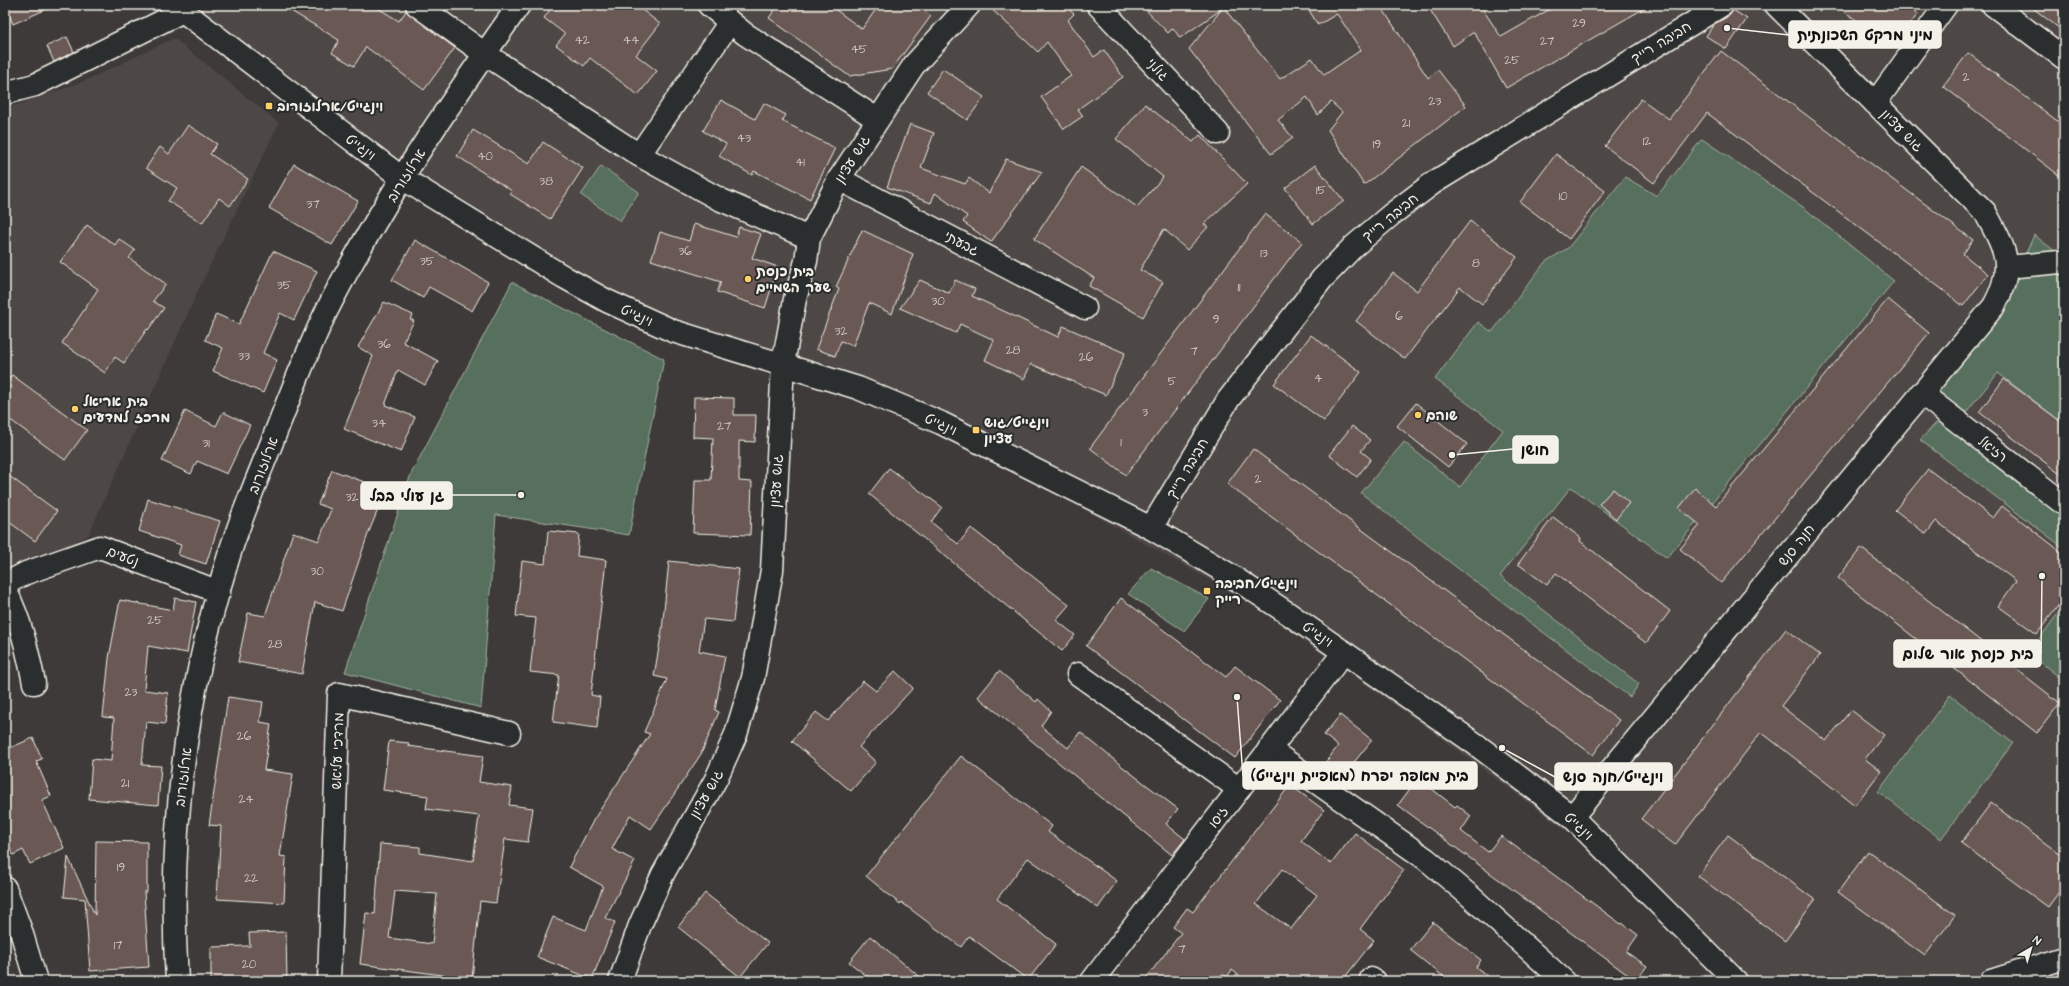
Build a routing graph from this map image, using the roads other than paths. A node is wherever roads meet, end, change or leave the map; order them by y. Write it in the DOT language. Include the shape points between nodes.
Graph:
graph roads {
  1 [pos="417,5"];
  2 [pos="519,5"];
  3 [pos="709,5"];
  4 [pos="969,5"];
  5 [pos="1098,5"];
  6 [pos="1722,5"];
  7 [pos="1776,5"];
  8 [pos="1946,5"];
  9 [pos="1993,5"];
  10 [pos="179,8"];
  11 [pos="730,22"];
  12 [pos="484,54"];
  13 [pos="2064,58"];
  14 [pos="5,93"];
  15 [pos="1875,103"];
  16 [pos="877,119"];
  17 [pos="1218,133"];
  18 [pos="639,155"];
  19 [pos="402,178"];
  20 [pos="839,179"];
  21 [pos="809,238"];
  22 [pos="2064,264"];
  23 [pos="2007,267"];
  24 [pos="1085,308"];
  25 [pos="783,364"];
  26 [pos="1921,394"];
  27 [pos="2064,504"];
  28 [pos="1150,528"];
  29 [pos="5,584"];
  30 [pos="5,589"];
  31 [pos="219,592"];
  32 [pos="1344,652"];
  33 [pos="1078,674"];
  34 [pos="34,683"];
  35 [pos="509,733"];
  36 [pos="1269,749"];
  37 [pos="1239,789"];
  38 [pos="1572,817"];
  39 [pos="5,888"];
  40 [pos="2064,958"];
  41 [pos="1724,973"];
  42 [pos="36,981"];
  43 [pos="177,981"];
  44 [pos="329,981"];
  45 [pos="620,981"];
  46 [pos="1092,981"];
  47 [pos="1564,981"];
  48 [pos="1736,981"];
  49 [pos="1990,981"];
  1 -- 12 [label="street"];
  2 -- 12 [label="street, ארלוזורוב"];
  3 -- 11 [label="street"];
  4 -- 16 [label="street, גוש עציון" via="914,64"];
  5 -- 17 [label="street, גולני"];
  6 -- 28 [label="street, חביבה רייך" via="1433,182 1354,247 1322,279 1228,400"];
  7 -- 15 [label="street, גוש עציון"];
  8 -- 15 [label="street"];
  9 -- 13 [label="street"];
  10 -- 14 [label="street" via="35,85"];
  10 -- 19 [label="street, וינגייט"];
  11 -- 16 [label="street"];
  11 -- 18 [label="street"];
  12 -- 18 [label="street"];
  12 -- 19 [label="street, ארלוזורוב"];
  15 -- 23 [label="street, גוש עציון" via="1985,212 2001,242"];
  16 -- 20 [label="street, גוש עציון"];
  18 -- 21 [label="street" via="719,199"];
  19 -- 25 [label="street, וינגייט" via="526,256 607,301 673,331"];
  19 -- 31 [label="street, ארלוזורוב" via="350,267 302,364 245,511"];
  20 -- 21 [label="street, גוש עציון"];
  20 -- 24 [label="street, גבעתי"];
  21 -- 25 [label="street, גוש עציון"];
  22 -- 23 [label="street" via="2060,262"];
  23 -- 26 [label="street, חנה סנש" via="2004,288 1994,306"];
  25 -- 28 [label="street, וינגייט" via="858,388 941,423"];
  25 -- 45 [label="street, גוש עציון" via="772,570 753,678 736,734 716,779 663,874 640,925"];
  26 -- 27 [label="street, רזיאל"];
  26 -- 38 [label="street, חנה סנש"];
  28 -- 32 [label="street, וינגייט" via="1230,575"];
  29 -- 31 [label="street, נטעים" via="26,573 100,547"];
  30 -- 34 [label="street" via="24,635"];
  31 -- 43 [label="street, ארלוזורוב" via="195,689 181,781 176,836"];
  32 -- 36 [label="street, זיסו"];
  32 -- 38 [label="street, וינגייט" via="1474,743"];
  33 -- 37 [label="street"];
  35 -- 44 [label="street, מרדכי עליאש" via="339,694"];
  36 -- 37 [label="street, זיסו"];
  36 -- 47 [label="street" via="1426,859"];
  37 -- 46 [label="street, זיסו"];
  38 -- 41 [label="street, וינגייט"];
  39 -- 42 [label="street"];
  40 -- 49 [label="street"];
  41 -- 48 [label="street, וינגייט"];
}
